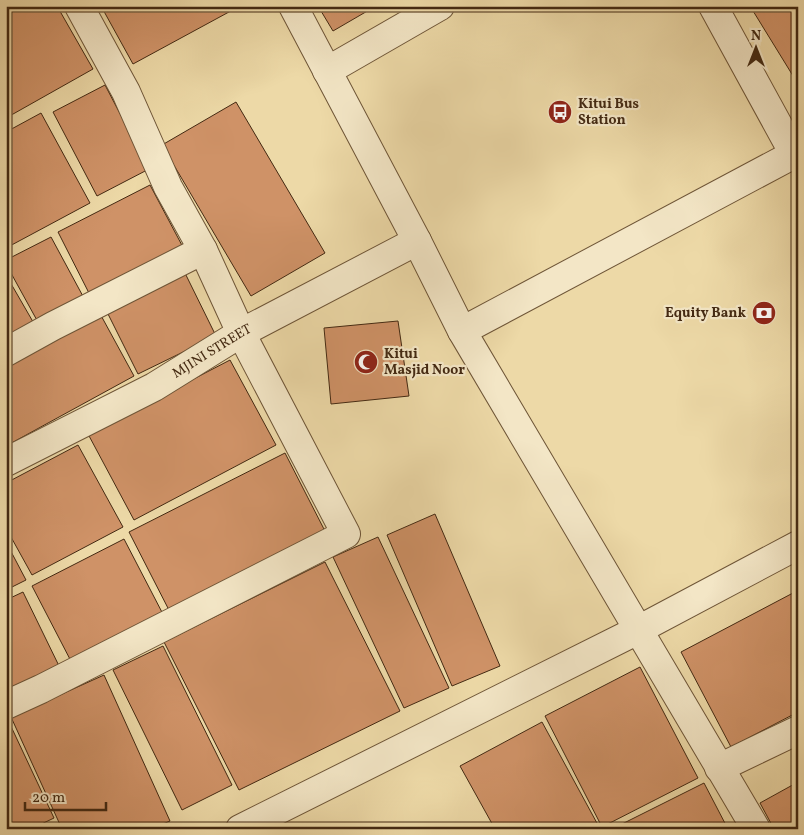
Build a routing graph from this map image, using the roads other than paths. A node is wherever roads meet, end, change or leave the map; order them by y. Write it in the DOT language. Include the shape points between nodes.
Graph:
graph roads {
  1 [pos="79,6"];
  2 [pos="293,6"];
  3 [pos="440,6"];
  4 [pos="713,6"];
  5 [pos="327,71"];
  6 [pos="796,153"];
  7 [pos="417,241"];
  8 [pos="203,250"];
  9 [pos="462,331"];
  10 [pos="241,333"];
  11 [pos="6,352"];
  12 [pos="6,462"];
  13 [pos="798,545"];
  14 [pos="638,630"];
  15 [pos="6,706"];
  16 [pos="798,730"];
  17 [pos="719,768"];
  18 [pos="240,829"];
  19 [pos="756,829"];
  1 -- 8 [label="street" via="126,92 168,186"];
  2 -- 5 [label="street"];
  3 -- 5 [label="street"];
  4 -- 6 [label="street"];
  5 -- 7 [label="street"];
  6 -- 9 [label="street"];
  7 -- 9 [label="street"];
  7 -- 10 [label="street, MJINI STREET"];
  8 -- 10 [label="street"];
  8 -- 11 [label="street"];
  9 -- 14 [label="street"];
  10 -- 12 [label="street, MJINI STREET" via="154,388"];
  10 -- 15 [label="street" via="346,534"];
  13 -- 14 [label="street"];
  14 -- 17 [label="street"];
  14 -- 18 [label="street"];
  16 -- 17 [label="street"];
  17 -- 19 [label="street"];
}
